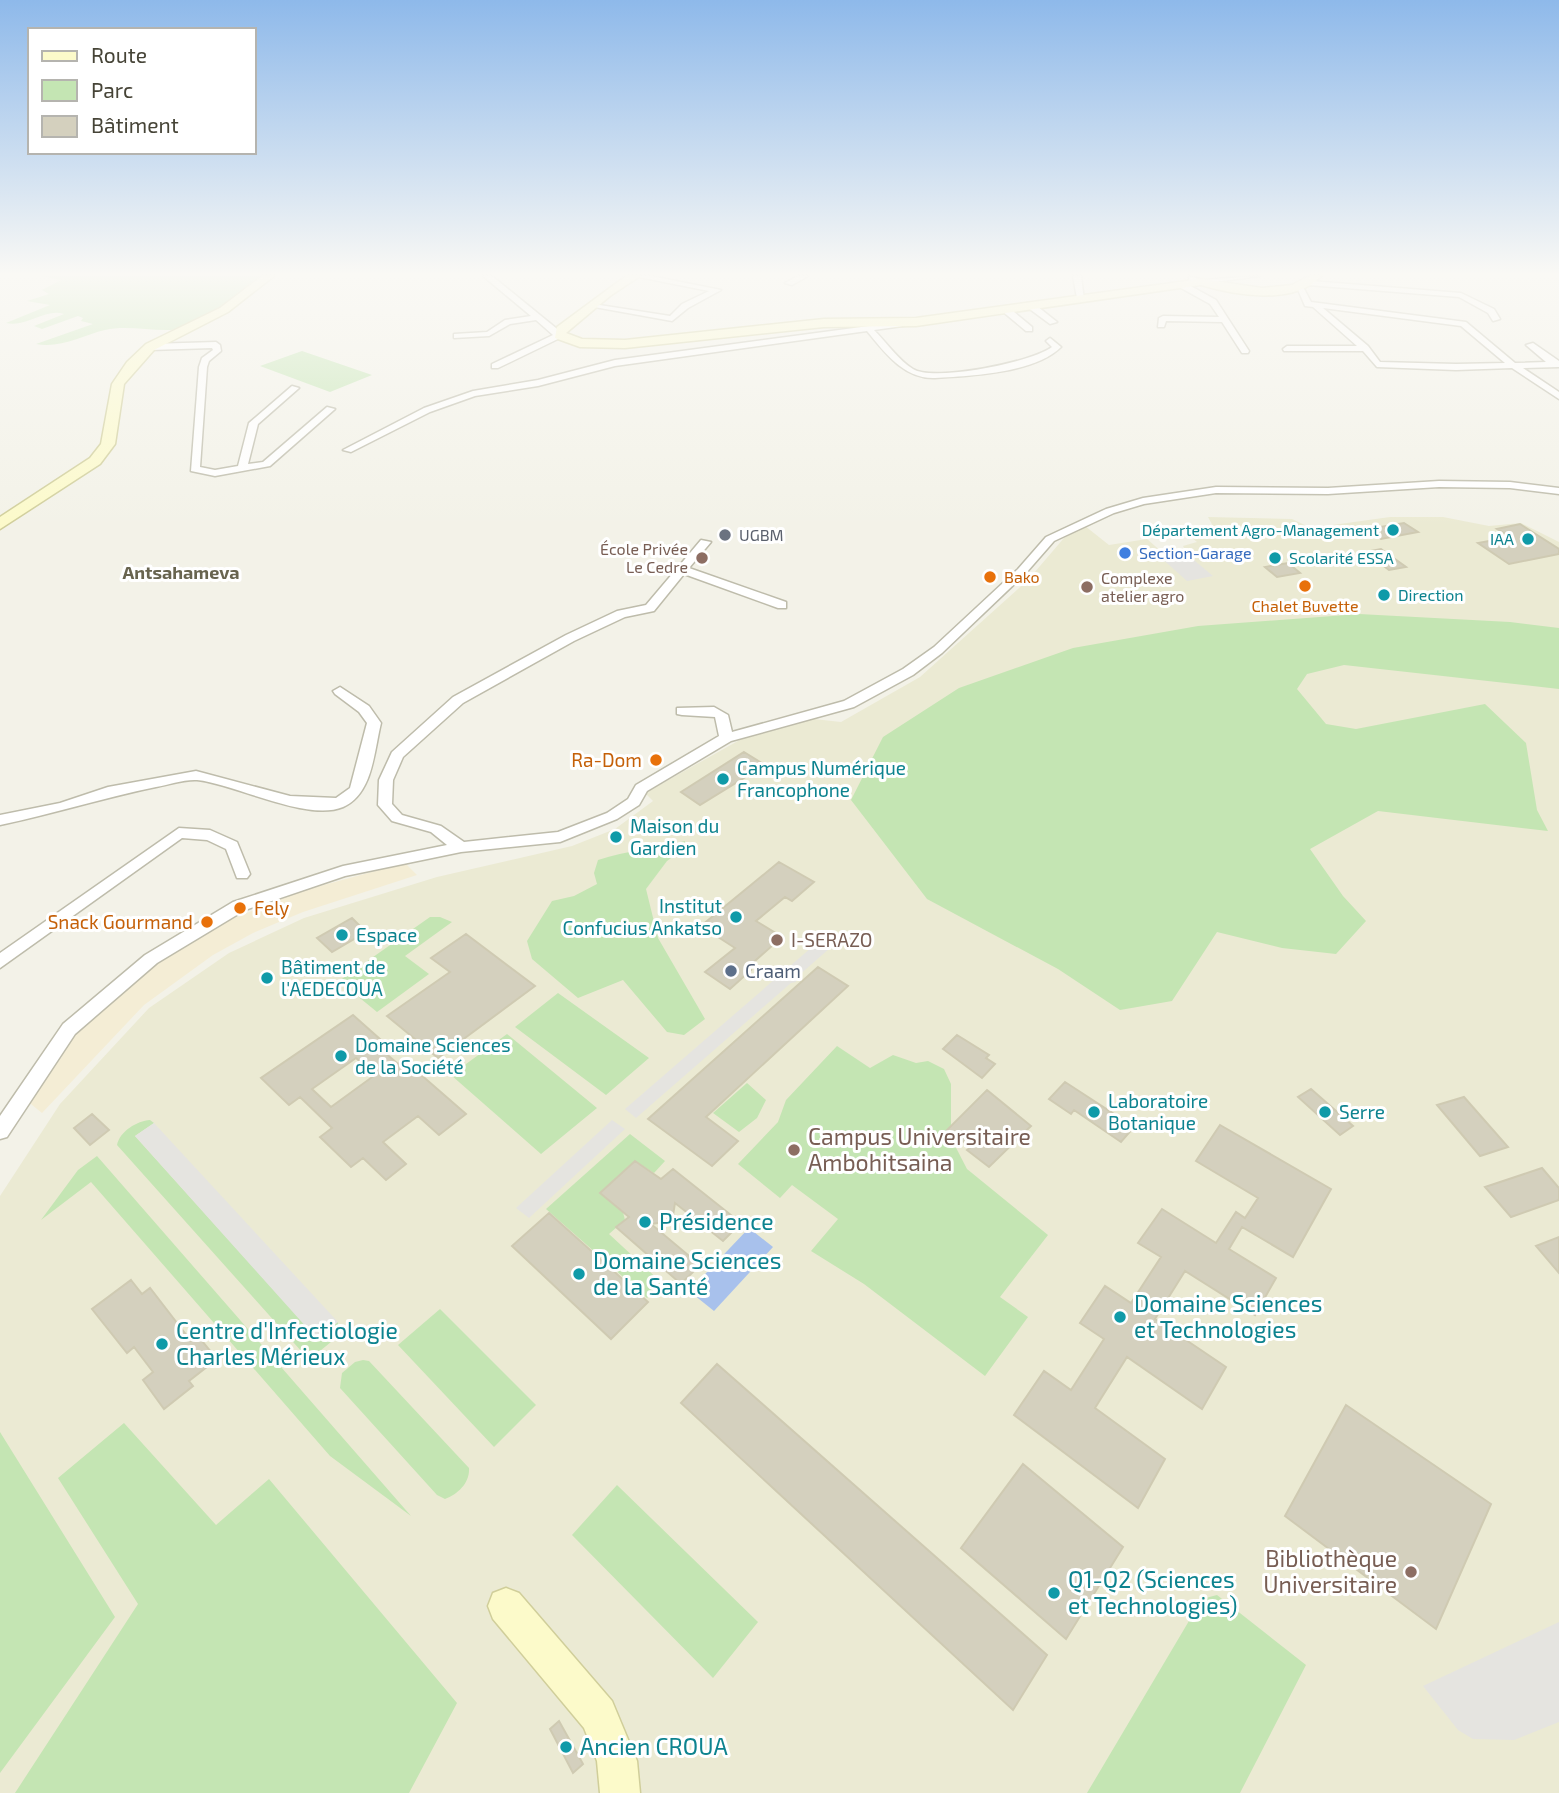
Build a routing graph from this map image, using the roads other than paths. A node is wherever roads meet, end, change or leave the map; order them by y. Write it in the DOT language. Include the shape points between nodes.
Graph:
graph roads {
  1 [pos="137,360"];
  2 [pos="205,360"];
  3 [pos="508,360"];
  4 [pos="642,360"];
  5 [pos="898,360"];
  6 [pos="1032,360"];
  7 [pos="1374,360"];
  8 [pos="1507,360"];
  9 [pos="1513,365"];
  10 [pos="1558,365"];
  11 [pos="495,366"];
  12 [pos="295,388"];
  13 [pos="1559,396"];
  14 [pos="330,409"];
  15 [pos="348,450"];
  16 [pos="242,468"];
  17 [pos="1559,491"];
  18 [pos="0,524"];
  19 [pos="705,542"];
  20 [pos="682,570"];
  21 [pos="782,605"];
  22 [pos="340,691"];
  23 [pos="682,711"];
  24 [pos="726,738"];
  25 [pos="0,820"];
  26 [pos="461,847"];
  27 [pos="242,874"];
  28 [pos="0,962"];
  29 [pos="0,1131"];
  30 [pos="506,1606"];
  31 [pos="620,1793"];
  1 -- 18 [label="street" via="118,384 108,444 95,461"];
  2 -- 16 [label="street" via="195,469 215,473"];
  3 -- 11 [label="street"];
  4 -- 15 [label="street" via="472,394 427,410"];
  5 -- 6 [label="street" via="908,371 922,376"];
  7 -- 9 [label="street" via="1377,364"];
  8 -- 9 [label="street"];
  9 -- 10 [label="street"];
  9 -- 13 [label="street"];
  12 -- 16 [label="street" via="254,423"];
  14 -- 16 [label="street" via="266,464"];
  17 -- 24 [label="street" via="1439,484 1328,491 1216,490 1110,510 1050,539 938,650 908,672 849,704"];
  19 -- 20 [label="street"];
  20 -- 21 [label="street"];
  20 -- 26 [label="street" via="650,608 621,614 570,638 470,693 397,755 386,780 385,805 397,818 436,829"];
  22 -- 25 [label="street" via="374,723 358,790 340,803 290,801 196,775"];
  23 -- 24 [label="street" via="715,710 721,715"];
  24 -- 26 [label="street" via="641,788 634,802 612,817 560,837"];
  26 -- 29 [label="street" via="342,871 239,906 151,959 69,1029"];
  27 -- 28 [label="street" via="232,846 210,835 179,833"];
  30 -- 31 [label="street" via="598,1715 617,1761"];
}
